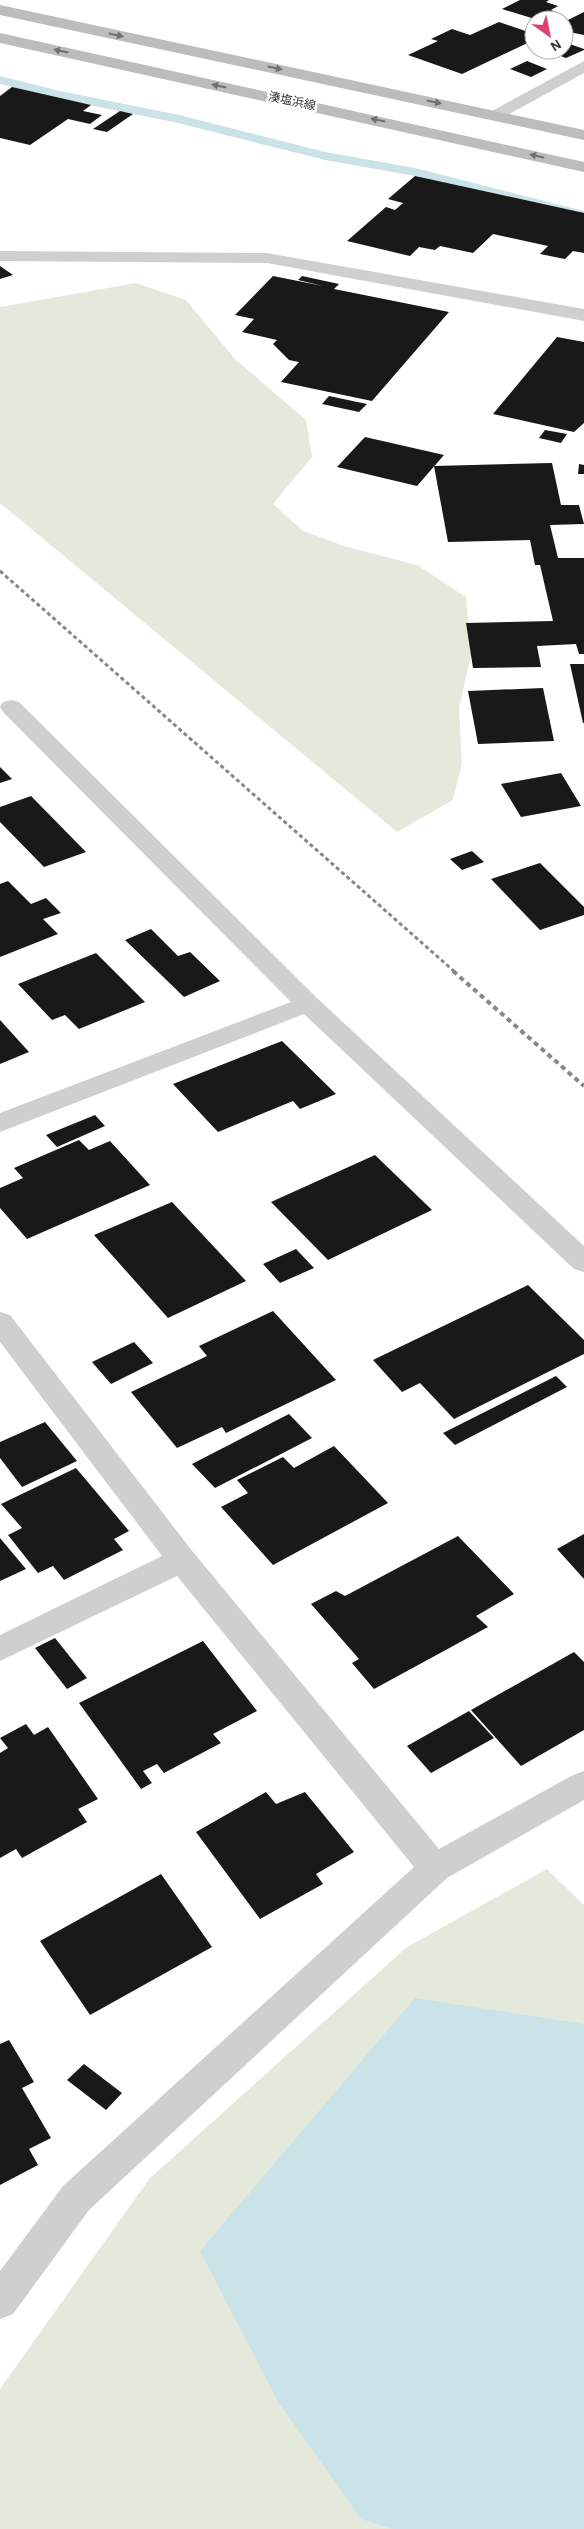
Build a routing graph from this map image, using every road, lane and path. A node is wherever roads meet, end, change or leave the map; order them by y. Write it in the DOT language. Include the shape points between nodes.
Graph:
graph roads {
  1 [pos="0,10"];
  2 [pos="0,38"];
  3 [pos="584,66"];
  4 [pos="496,115"];
  5 [pos="584,135"];
  6 [pos="584,167"];
  7 [pos="0,256"];
  8 [pos="584,315"];
  9 [pos="11,707"];
  10 [pos="308,1004"];
  11 [pos="0,1123"];
  12 [pos="584,1262"];
  13 [pos="0,1322"];
  14 [pos="182,1560"];
  15 [pos="0,1649"];
  16 [pos="584,1784"];
  17 [pos="436,1868"];
  18 [pos="0,2301"];
  1 -- 4 [label="main road, 湊塩浜線, one-way"];
  6 -- 2 [label="main road, 湊塩浜線, one-way"];
  3 -- 4 [label="street"];
  4 -- 5 [label="main road, 湊塩浜線"];
  7 -- 8 [label="street" via="267,258"];
  9 -- 10 [label="street"];
  10 -- 11 [label="street"];
  10 -- 12 [label="street"];
  13 -- 14 [label="street"];
  14 -- 15 [label="street"];
  14 -- 17 [label="street"];
  16 -- 17 [label="street"];
  17 -- 18 [label="street" via="76,2198"];
}
